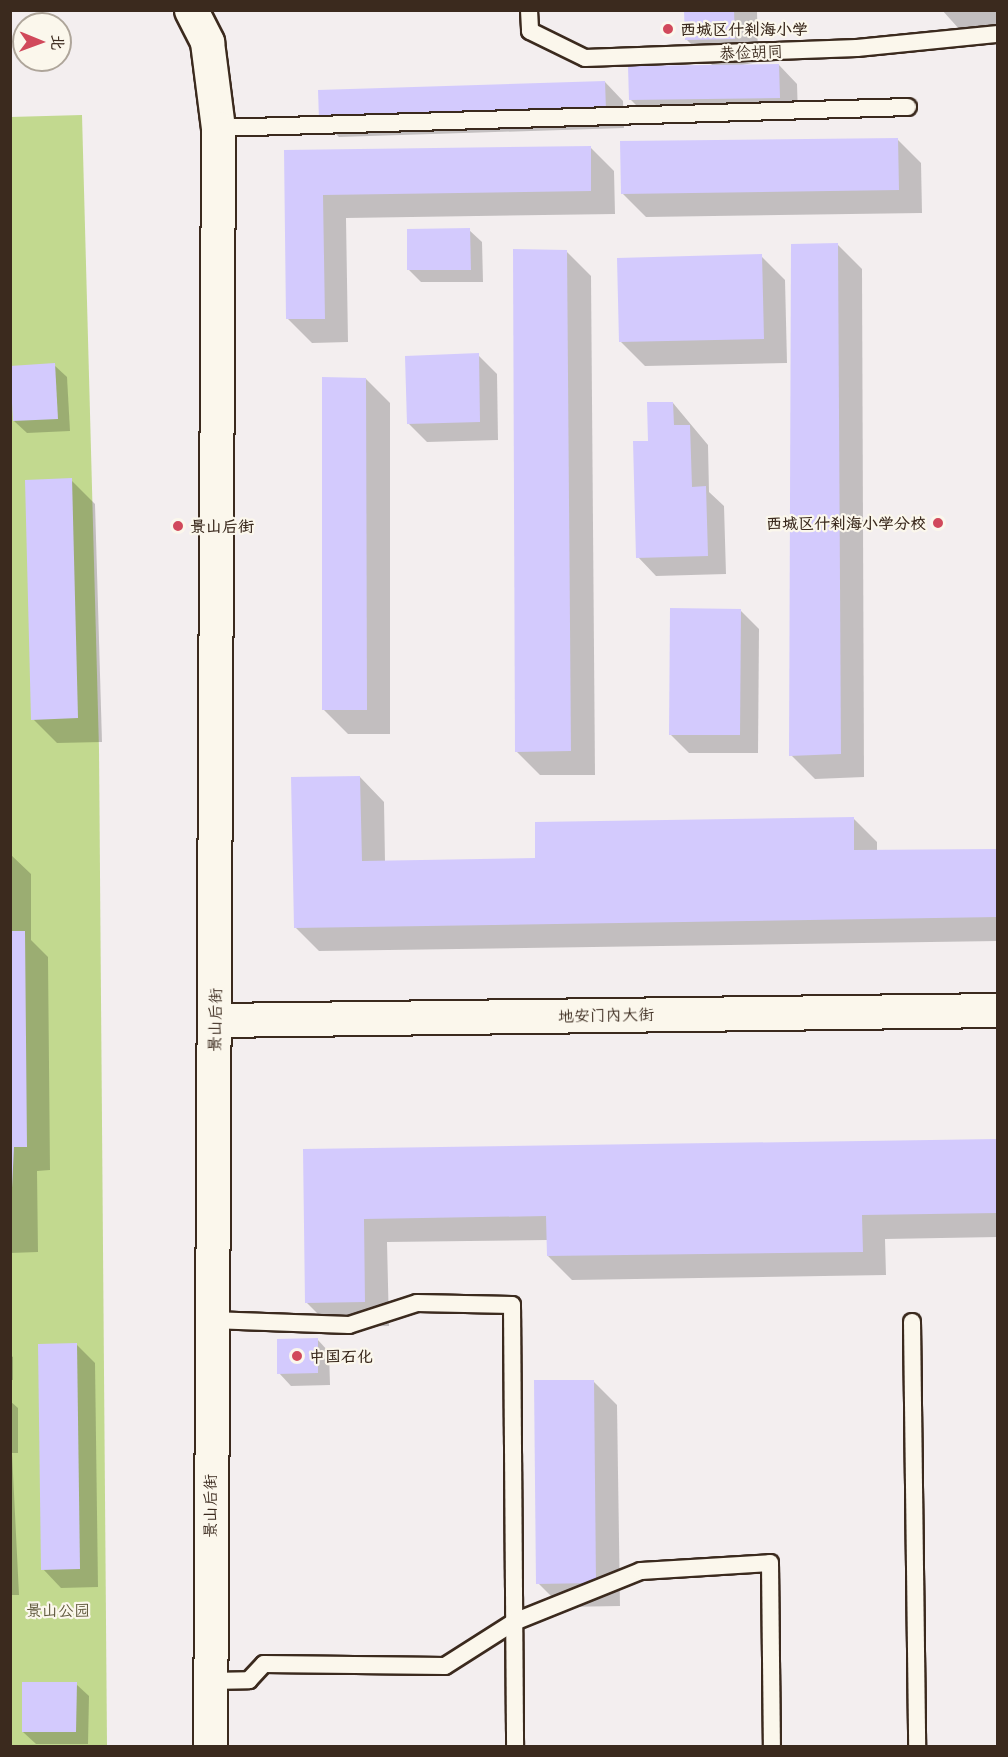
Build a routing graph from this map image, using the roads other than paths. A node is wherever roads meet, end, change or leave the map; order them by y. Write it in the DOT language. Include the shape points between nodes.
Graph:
graph roads {
  1 [pos="191,10"];
  2 [pos="529,10"];
  3 [pos="998,34"];
  4 [pos="908,107"];
  5 [pos="218,128"];
  6 [pos="998,1010"];
  7 [pos="215,1020"];
  8 [pos="211,1320"];
  9 [pos="912,1322"];
  10 [pos="514,1622"];
  11 [pos="210,1682"];
  12 [pos="210,1746"];
  13 [pos="515,1746"];
  14 [pos="772,1746"];
  15 [pos="917,1746"];
  1 -- 5 [label="street, 景山后街" via="207,42"];
  2 -- 3 [label="lane, 恭俭胡同" via="530,31 585,57 857,48"];
  4 -- 5 [label="lane"];
  5 -- 7 [label="street, 景山后街"];
  6 -- 7 [label="street, 地安门内大街"];
  7 -- 8 [label="street, 景山后街"];
  8 -- 10 [label="lane" via="349,1324 417,1303 512,1305"];
  8 -- 11 [label="street, 景山后街"];
  9 -- 15 [label="lane"];
  10 -- 11 [label="lane" via="445,1666 264,1664 245,1682"];
  10 -- 13 [label="lane"];
  10 -- 14 [label="lane" via="641,1571 770,1563"];
  11 -- 12 [label="street, 景山后街"];
}
